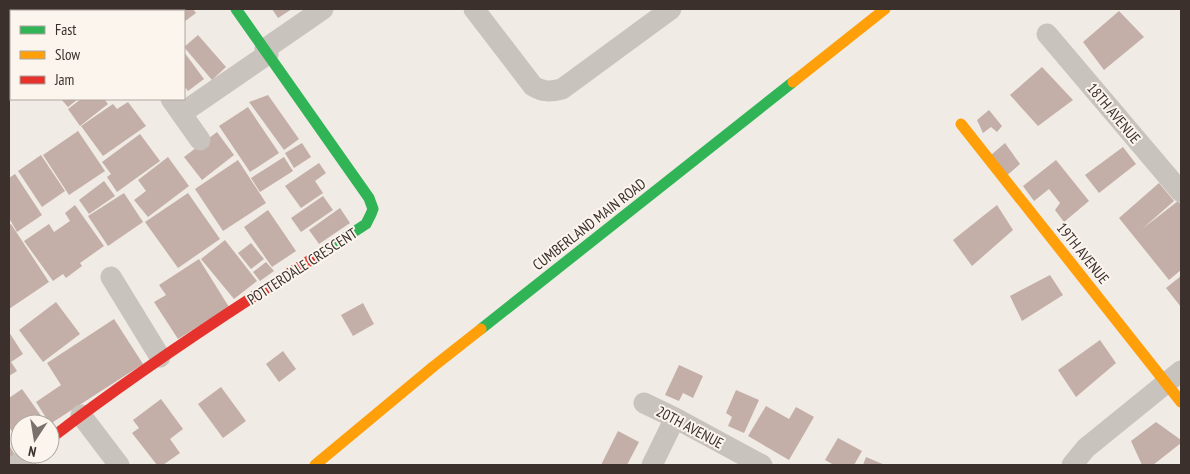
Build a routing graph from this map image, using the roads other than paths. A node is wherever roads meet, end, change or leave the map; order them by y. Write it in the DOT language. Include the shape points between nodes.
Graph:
graph roads {
  1 [pos="236,9"];
  2 [pos="323,9"];
  3 [pos="474,9"];
  4 [pos="671,9"];
  5 [pos="885,9"];
  6 [pos="1047,34"];
  7 [pos="266,51"];
  8 [pos="176,106"];
  9 [pos="961,124"];
  10 [pos="200,140"];
  11 [pos="1181,192"];
  12 [pos="111,277"];
  13 [pos="160,358"];
  14 [pos="1174,377"];
  15 [pos="1181,402"];
  16 [pos="644,403"];
  17 [pos="81,414"];
  18 [pos="675,418"];
  19 [pos="60,431"];
  20 [pos="119,465"];
  21 [pos="315,465"];
  22 [pos="652,465"];
  23 [pos="762,465"];
  24 [pos="1072,465"];
  1 -- 7 [label="street, POTTERDALE CRESCENT"];
  2 -- 7 [label="street"];
  3 -- 4 [label="street" via="533,86 546,92 562,89"];
  5 -- 21 [label="street, CUMBERLAND MAIN ROAD" via="434,366"];
  6 -- 11 [label="street, 18TH AVENUE"];
  7 -- 8 [label="street"];
  7 -- 13 [label="street, POTTERDALE CRESCENT" via="369,198 373,205 372,214 366,224"];
  8 -- 10 [label="street"];
  9 -- 14 [label="street, 19TH AVENUE"];
  12 -- 13 [label="street"];
  13 -- 17 [label="street, POTTERDALE CRESCENT"];
  14 -- 15 [label="street, 19TH AVENUE"];
  14 -- 24 [label="street" via="1086,448"];
  16 -- 18 [label="street, 20TH AVENUE"];
  17 -- 19 [label="street, POTTERDALE CRESCENT"];
  17 -- 20 [label="street"];
  18 -- 22 [label="street"];
  18 -- 23 [label="street, 20TH AVENUE"];
}
